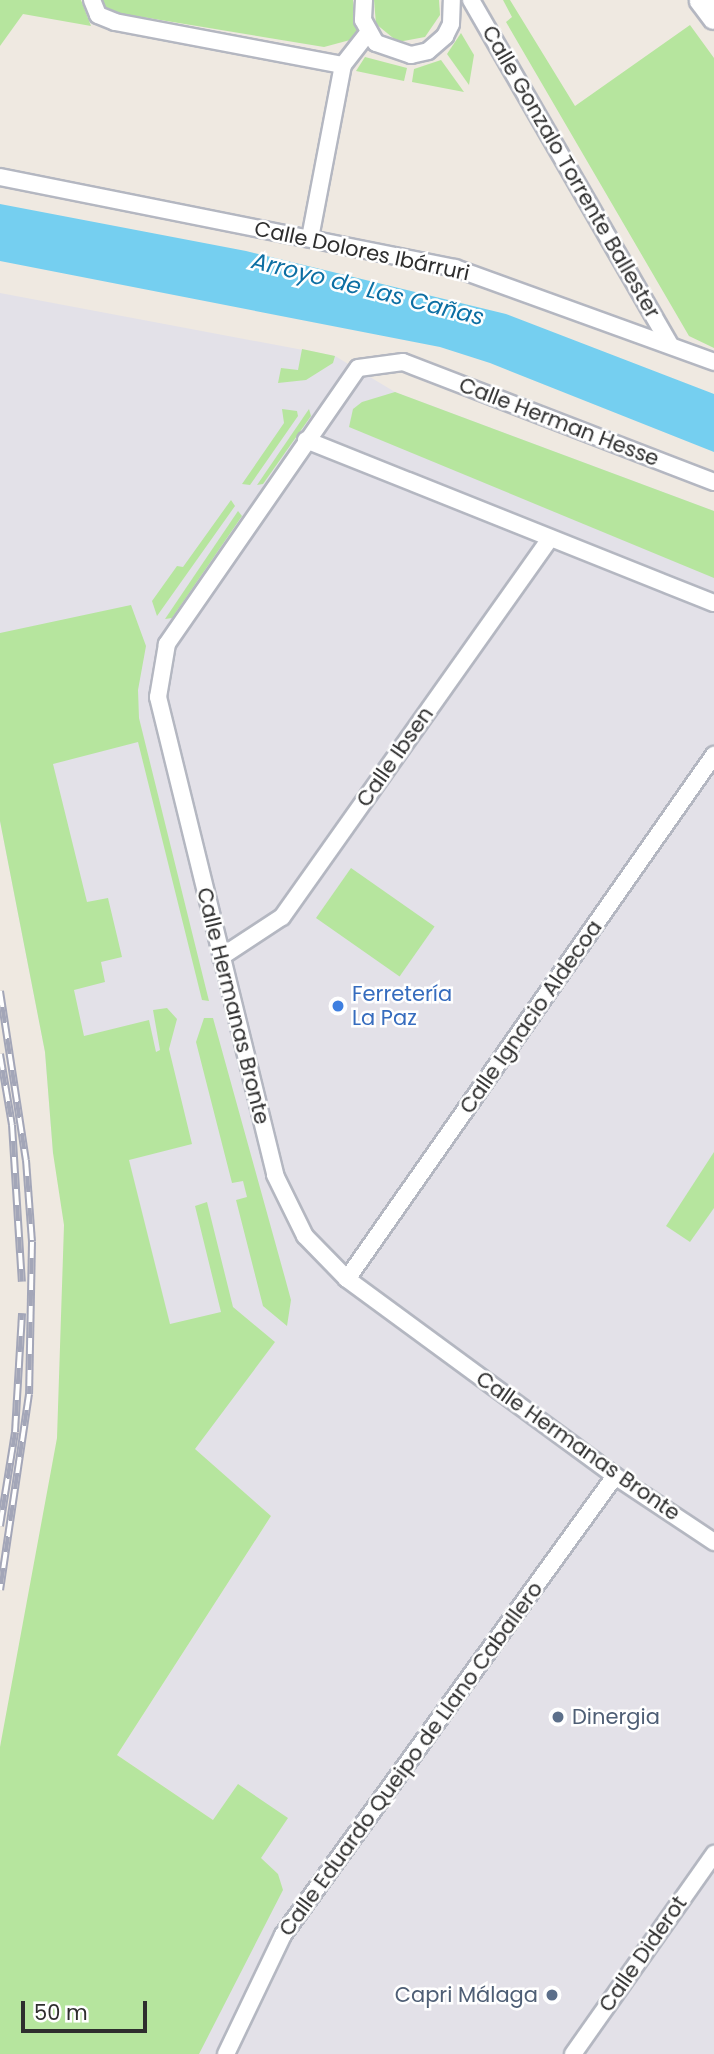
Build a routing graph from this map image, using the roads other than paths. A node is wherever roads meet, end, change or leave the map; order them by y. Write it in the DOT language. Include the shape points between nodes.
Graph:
graph roads {
  1 [pos="92,0"];
  2 [pos="364,0"];
  3 [pos="452,0"];
  4 [pos="471,0"];
  5 [pos="701,0"];
  6 [pos="714,18"];
  7 [pos="368,33"];
  8 [pos="343,65"];
  9 [pos="0,177"];
  10 [pos="310,238"];
  11 [pos="670,345"];
  12 [pos="403,362"];
  13 [pos="714,362"];
  14 [pos="306,440"];
  15 [pos="714,482"];
  16 [pos="550,538"];
  17 [pos="714,603"];
  18 [pos="714,755"];
  19 [pos="221,957"];
  20 [pos="347,1279"];
  21 [pos="615,1476"];
  22 [pos="714,1542"];
  23 [pos="714,1854"];
  24 [pos="226,2054"];
  25 [pos="573,2054"];
  1 -- 8 [label="street" via="98,15 115,22"];
  2 -- 7 [label="street"];
  3 -- 7 [label="street" via="451,24 445,36 420,54 386,50"];
  4 -- 11 [label="street, Calle Gonzalo Torrente Ballester"];
  5 -- 6 [label="main road"];
  7 -- 8 [label="street"];
  8 -- 10 [label="street"];
  9 -- 10 [label="street, Calle Dolores Ibárruri"];
  10 -- 11 [label="street, Calle Dolores Ibárruri" via="455,268"];
  11 -- 13 [label="street, Calle Dolores Ibárruri"];
  12 -- 14 [label="street, Calle Hermanas Bronte" via="358,368"];
  12 -- 15 [label="street, Calle Herman Hesse"];
  14 -- 16 [label="street"];
  14 -- 19 [label="street, Calle Hermanas Bronte" via="167,644 160,670 158,697"];
  16 -- 17 [label="street"];
  16 -- 19 [label="street, Calle Ibsen" via="282,917"];
  18 -- 20 [label="street, Calle Ignacio Aldecoa"];
  19 -- 20 [label="street, Calle Hermanas Bronte" via="275,1175 305,1236"];
  20 -- 21 [label="street, Calle Hermanas Bronte"];
  21 -- 22 [label="street, Calle Hermanas Bronte"];
  21 -- 24 [label="street, Calle Eduardo Queipo de Llano Caballero" via="283,1936"];
  23 -- 25 [label="street, Calle Diderot"];
}
